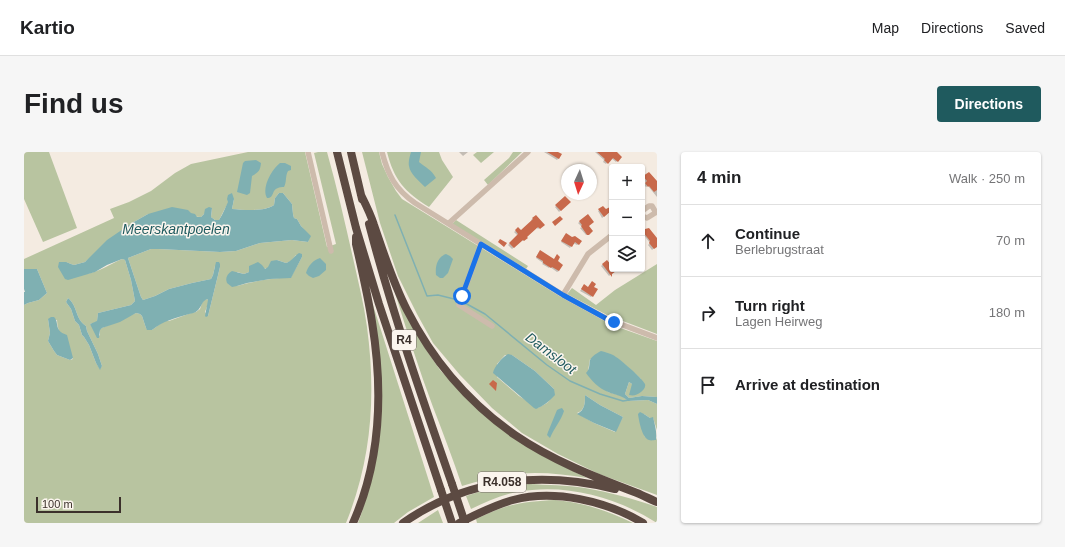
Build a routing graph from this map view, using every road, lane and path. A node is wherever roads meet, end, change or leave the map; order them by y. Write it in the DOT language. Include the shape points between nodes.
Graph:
graph roads {
  1 [pos="308,152"];
  2 [pos="338,152"];
  3 [pos="351,152"];
  4 [pos="382,152"];
  5 [pos="528,152"];
  6 [pos="361,195"];
  7 [pos="645,209"];
  8 [pos="645,217"];
  9 [pos="449,224"];
  10 [pos="356,228"];
  11 [pos="611,236"];
  12 [pos="481,244"];
  13 [pos="331,251"];
  14 [pos="563,295"];
  15 [pos="492,326"];
  16 [pos="657,338"];
  17 [pos="655,501"];
  18 [pos="354,523"];
  19 [pos="403,523"];
  20 [pos="452,523"];
  21 [pos="459,523"];
  22 [pos="465,523"];
  23 [pos="643,523"];
  1 -- 13 [label="street"];
  2 -- 10 [label="highway, R4"];
  3 -- 6 [label="highway, R4"];
  4 -- 9 [label="street" via="397,188 415,203"];
  5 -- 9 [label="street"];
  6 -- 17 [label="highway" via="406,310 423,340 462,389 484,411 515,435 548,455"];
  6 -- 22 [label="highway, R4, bridge" via="376,253"];
  7 -- 8 [label="street" via="652,206 655,211"];
  9 -- 12 [label="street"];
  10 -- 18 [label="highway" via="356,244 375,342 378,419 372,464"];
  10 -- 20 [label="highway, R4, bridge"];
  11 -- 14 [label="street" via="588,254"];
  12 -- 14 [label="street"];
  12 -- 15 [label="street" via="459,305"];
  14 -- 16 [label="street" via="607,319"];
  17 -- 19 [label="highway, R4.058" via="576,482 535,479 511,481 491,484 450,497"];
  21 -- 23 [label="highway" via="496,505 514,500 556,496 593,502 615,509"];
}
